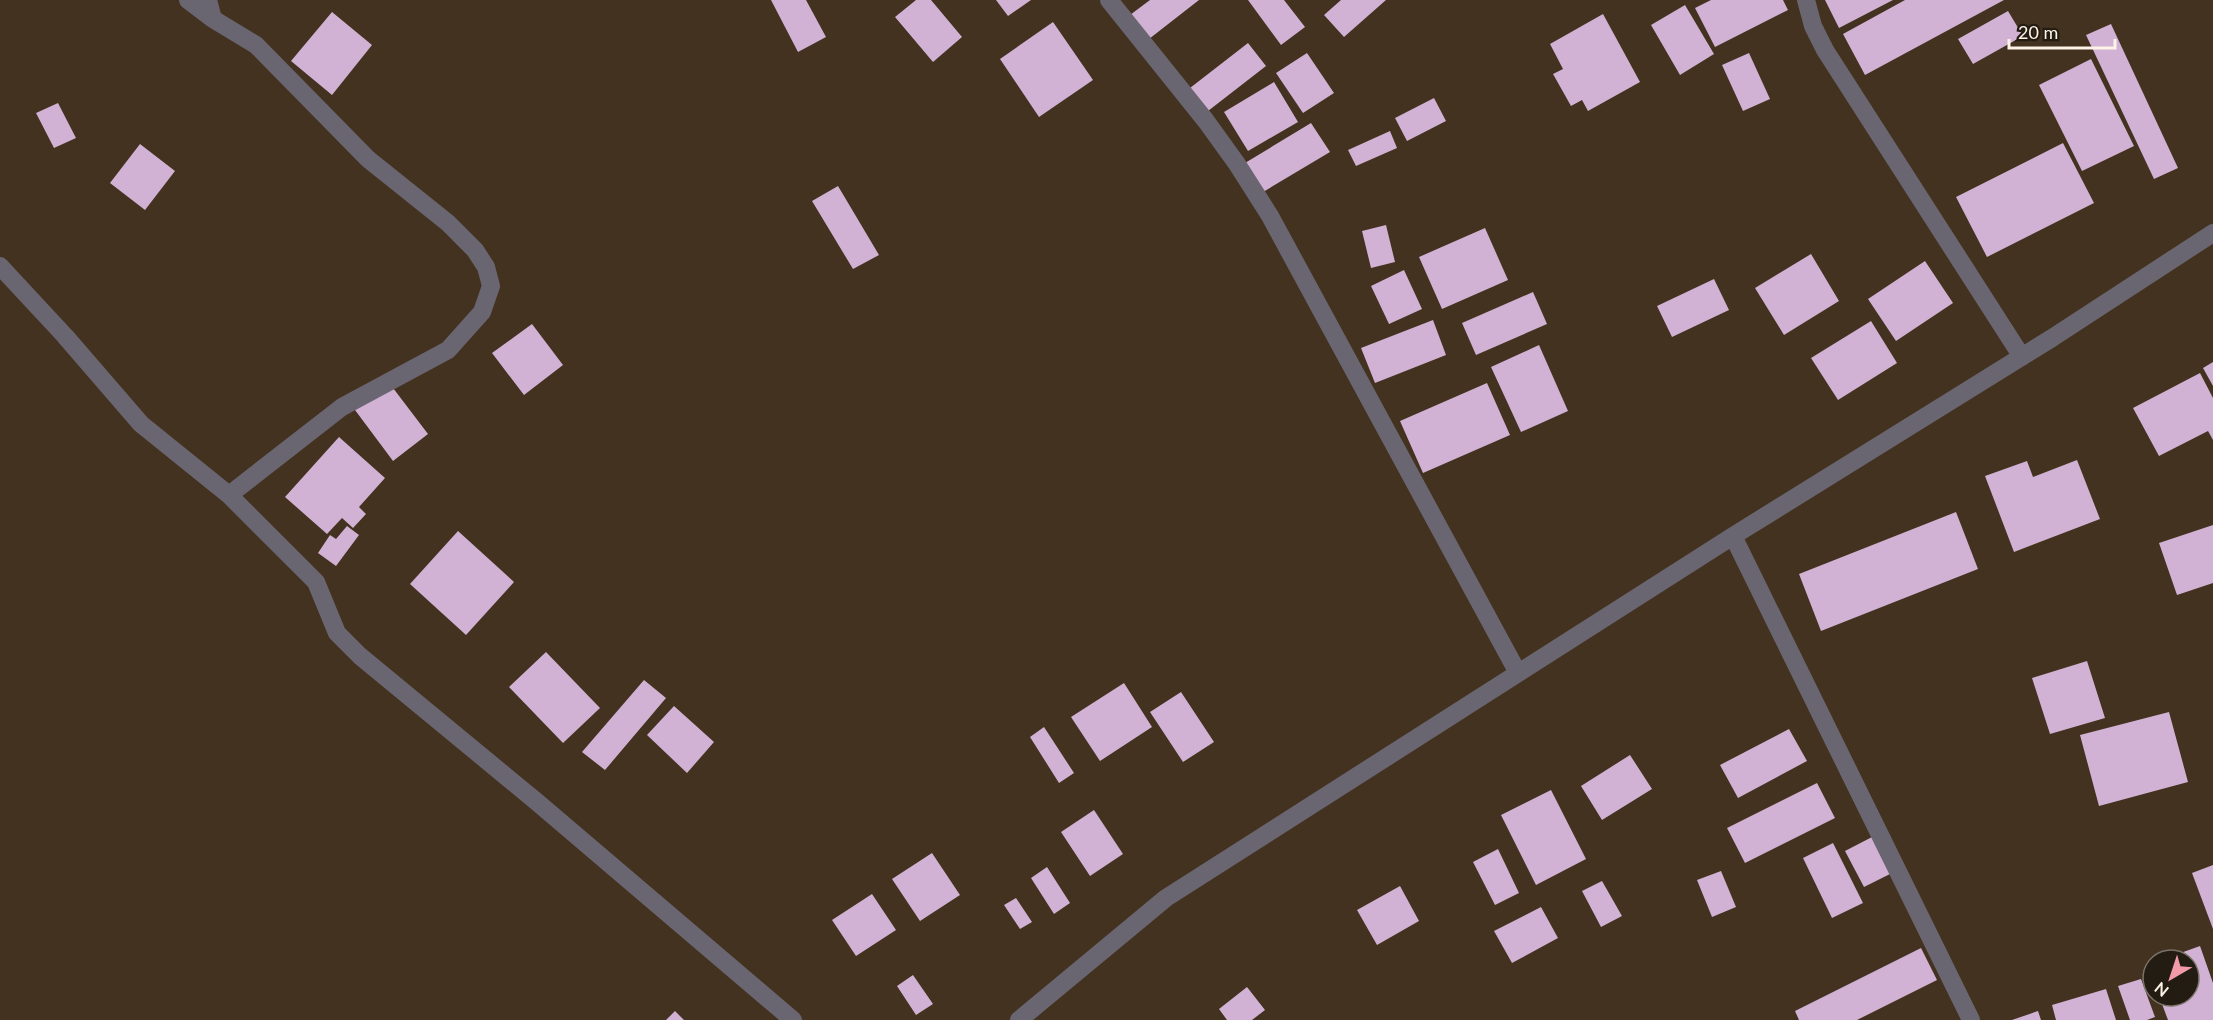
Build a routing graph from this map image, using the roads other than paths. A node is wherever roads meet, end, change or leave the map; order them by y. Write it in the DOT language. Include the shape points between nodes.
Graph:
graph roads {
  1 [pos="188,0"];
  2 [pos="208,0"];
  3 [pos="1109,0"];
  4 [pos="1806,0"];
  5 [pos="213,19"];
  6 [pos="2213,233"];
  7 [pos="0,266"];
  8 [pos="2022,357"];
  9 [pos="229,495"];
  10 [pos="1733,536"];
  11 [pos="1518,673"];
  12 [pos="793,1020"];
  13 [pos="1019,1020"];
  14 [pos="1971,1020"];
  1 -- 5 [label="street"];
  2 -- 5 [label="street"];
  3 -- 11 [label="street" via="1206,121 1270,216"];
  4 -- 8 [label="street" via="1825,50"];
  5 -- 9 [label="street" via="256,45 368,159 448,224 475,250 486,267 491,286 482,312 448,350 342,407"];
  6 -- 8 [label="street"];
  7 -- 9 [label="street" via="141,424"];
  8 -- 10 [label="street"];
  9 -- 12 [label="street" via="316,582 337,633 360,656"];
  10 -- 11 [label="street"];
  10 -- 14 [label="street"];
  11 -- 13 [label="street" via="1166,898"];
}
